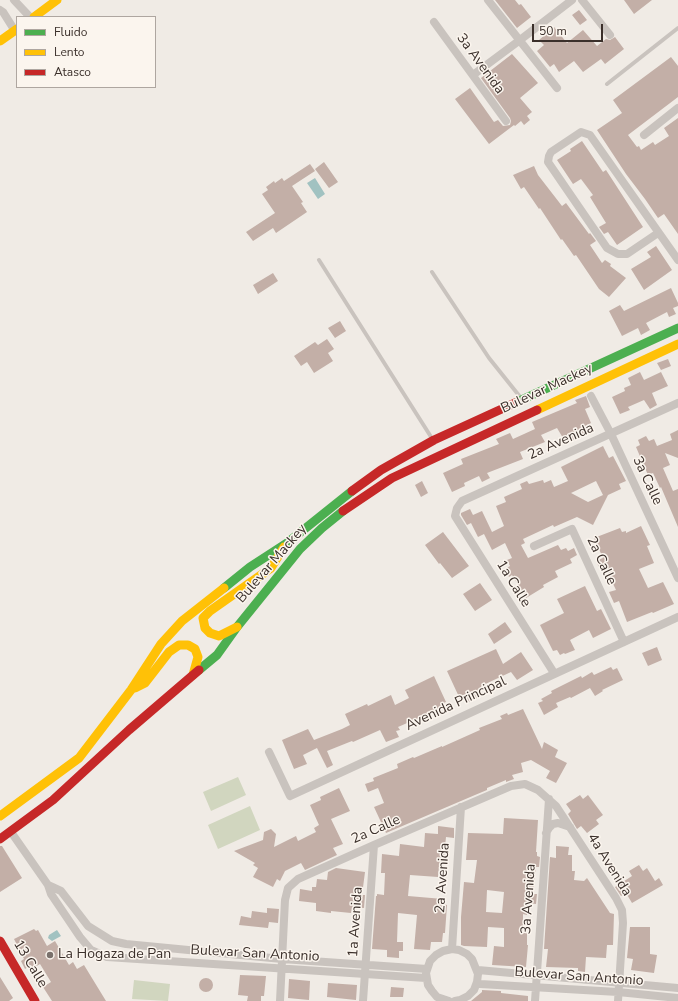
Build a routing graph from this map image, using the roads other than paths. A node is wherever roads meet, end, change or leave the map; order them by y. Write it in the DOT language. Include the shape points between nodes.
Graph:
graph roads {
  1 [pos="14,0"];
  2 [pos="57,0"];
  3 [pos="488,0"];
  4 [pos="572,0"];
  5 [pos="582,0"];
  6 [pos="0,10"];
  7 [pos="29,16"];
  8 [pos="35,16"];
  9 [pos="434,22"];
  10 [pos="678,28"];
  11 [pos="16,30"];
  12 [pos="610,35"];
  13 [pos="520,40"];
  14 [pos="0,41"];
  15 [pos="472,75"];
  16 [pos="607,84"];
  17 [pos="557,88"];
  18 [pos="678,108"];
  19 [pos="506,121"];
  20 [pos="644,135"];
  21 [pos="658,233"];
  22 [pos="319,260"];
  23 [pos="678,260"];
  24 [pos="432,272"];
  25 [pos="678,328"];
  26 [pos="678,344"];
  27 [pos="591,396"];
  28 [pos="523,400"];
  29 [pos="678,402"];
  30 [pos="611,434"];
  31 [pos="434,440"];
  32 [pos="457,508"];
  33 [pos="287,543"];
  34 [pos="534,546"];
  35 [pos="678,578"];
  36 [pos="678,617"];
  37 [pos="237,627"];
  38 [pos="624,642"];
  39 [pos="554,673"];
  40 [pos="193,675"];
  41 [pos="131,690"];
  42 [pos="269,752"];
  43 [pos="549,799"];
  44 [pos="0,802"];
  45 [pos="461,807"];
  46 [pos="3,814"];
  47 [pos="570,827"];
  48 [pos="11,832"];
  49 [pos="546,834"];
  50 [pos="0,839"];
  51 [pos="374,845"];
  52 [pos="48,885"];
  53 [pos="0,941"];
  54 [pos="452,949"];
  55 [pos="282,959"];
  56 [pos="282,968"];
  57 [pos="366,969"];
  58 [pos="427,969"];
  59 [pos="478,970"];
  60 [pos="537,975"];
  61 [pos="426,978"];
  62 [pos="478,982"];
  63 [pos="619,983"];
  64 [pos="536,986"];
  65 [pos="678,988"];
  66 [pos="618,992"];
  67 [pos="678,998"];
  68 [pos="35,1001"];
  69 [pos="280,1001"];
  70 [pos="363,1001"];
  71 [pos="449,1001"];
  72 [pos="455,1001"];
  73 [pos="535,1001"];
  74 [pos="618,1001"];
  1 -- 7 [label="street"];
  2 -- 8 [label="main road"];
  3 -- 13 [label="street"];
  4 -- 13 [label="street"];
  5 -- 12 [label="street"];
  6 -- 11 [label="street"];
  9 -- 15 [label="street, 3a Avenida"];
  10 -- 16 [label="lane"];
  11 -- 14 [label="main road"];
  13 -- 15 [label="street"];
  13 -- 17 [label="street"];
  15 -- 19 [label="street, 3a Avenida"];
  18 -- 20 [label="street"];
  21 -- 21 [label="street" via="590,134 581,132 551,152 548,162 607,248 618,254 627,254"];
  21 -- 23 [label="street"];
  22 -- 31 [label="lane"];
  24 -- 28 [label="lane" via="489,358"];
  25 -- 28 [label="main road, Bulevar Mackey"];
  26 -- 37 [label="main road, Bulevar Mackey" via="392,478 322,528 300,549"];
  27 -- 30 [label="street, 3a Calle"];
  28 -- 31 [label="main road, Bulevar Mackey"];
  29 -- 30 [label="street, 2a Avenida"];
  30 -- 32 [label="street, 2a Avenida" via="462,501"];
  30 -- 35 [label="street, 3a Calle"];
  31 -- 33 [label="main road, Bulevar Mackey" via="381,470"];
  32 -- 39 [label="street, 1a Calle" via="455,516"];
  33 -- 37 [label="main road" via="271,568 203,618 205,628 219,636"];
  33 -- 41 [label="main road, Bulevar Mackey" via="250,567 182,621 161,644"];
  34 -- 38 [label="street, 2a Calle" via="572,529"];
  36 -- 38 [label="street, Avenida Principal"];
  37 -- 40 [label="main road, Bulevar Mackey" via="217,655"];
  38 -- 39 [label="street, Avenida Principal"];
  39 -- 42 [label="street, Avenida Principal" via="290,796"];
  40 -- 41 [label="main road" via="198,657 195,649 188,645 179,646 169,652 146,683"];
  40 -- 48 [label="main road, Bulevar Mackey" via="53,800"];
  41 -- 46 [label="main road, Bulevar Mackey" via="79,758"];
  43 -- 45 [label="street, 2a Calle" via="525,784 512,786"];
  43 -- 47 [label="street, 4a Avenida"];
  43 -- 49 [label="street, 3a Avenida"];
  44 -- 46 [label="main road"];
  45 -- 51 [label="street, 2a Calle"];
  45 -- 54 [label="street, 2a Avenida"];
  47 -- 49 [label="street" via="553,824"];
  47 -- 63 [label="street, 4a Avenida" via="622,910"];
  48 -- 50 [label="main road, Bulevar Mackey"];
  48 -- 52 [label="street, Bulevar San Antonio"];
  49 -- 60 [label="street, 3a Avenida"];
  51 -- 55 [label="street, 2a Calle" via="298,879 288,888"];
  51 -- 57 [label="street, 1a Avenida"];
  52 -- 55 [label="street, Bulevar San Antonio" via="61,891 88,926 112,941"];
  52 -- 56 [label="street, Bulevar San Antonio" via="51,894 80,937 91,950 107,957"];
  53 -- 68 [label="main road, 13 Calle"];
  54 -- 58 [label="street" via="436,955"];
  54 -- 59 [label="street" via="466,954"];
  55 -- 56 [label="street, 2a Calle"];
  55 -- 57 [label="street, Bulevar San Antonio"];
  56 -- 57 [label="street, Bulevar San Antonio"];
  56 -- 69 [label="street"];
  57 -- 58 [label="street, Bulevar San Antonio"];
  57 -- 61 [label="street, Bulevar San Antonio"];
  57 -- 70 [label="street, 1a Avenida"];
  58 -- 61 [label="street"];
  59 -- 60 [label="street, Bulevar San Antonio"];
  59 -- 62 [label="street"];
  60 -- 63 [label="street, Bulevar San Antonio"];
  60 -- 64 [label="street, 3a Avenida"];
  61 -- 71 [label="street" via="432,992 437,997"];
  62 -- 64 [label="street, Bulevar San Antonio"];
  62 -- 72 [label="street" via="468,996"];
  63 -- 65 [label="street, Bulevar San Antonio"];
  63 -- 66 [label="street, 4a Avenida"];
  64 -- 66 [label="street, Bulevar San Antonio"];
  64 -- 73 [label="street, 3a Avenida"];
  66 -- 67 [label="street, Bulevar San Antonio"];
  66 -- 74 [label="street, 4a Avenida"];
}
